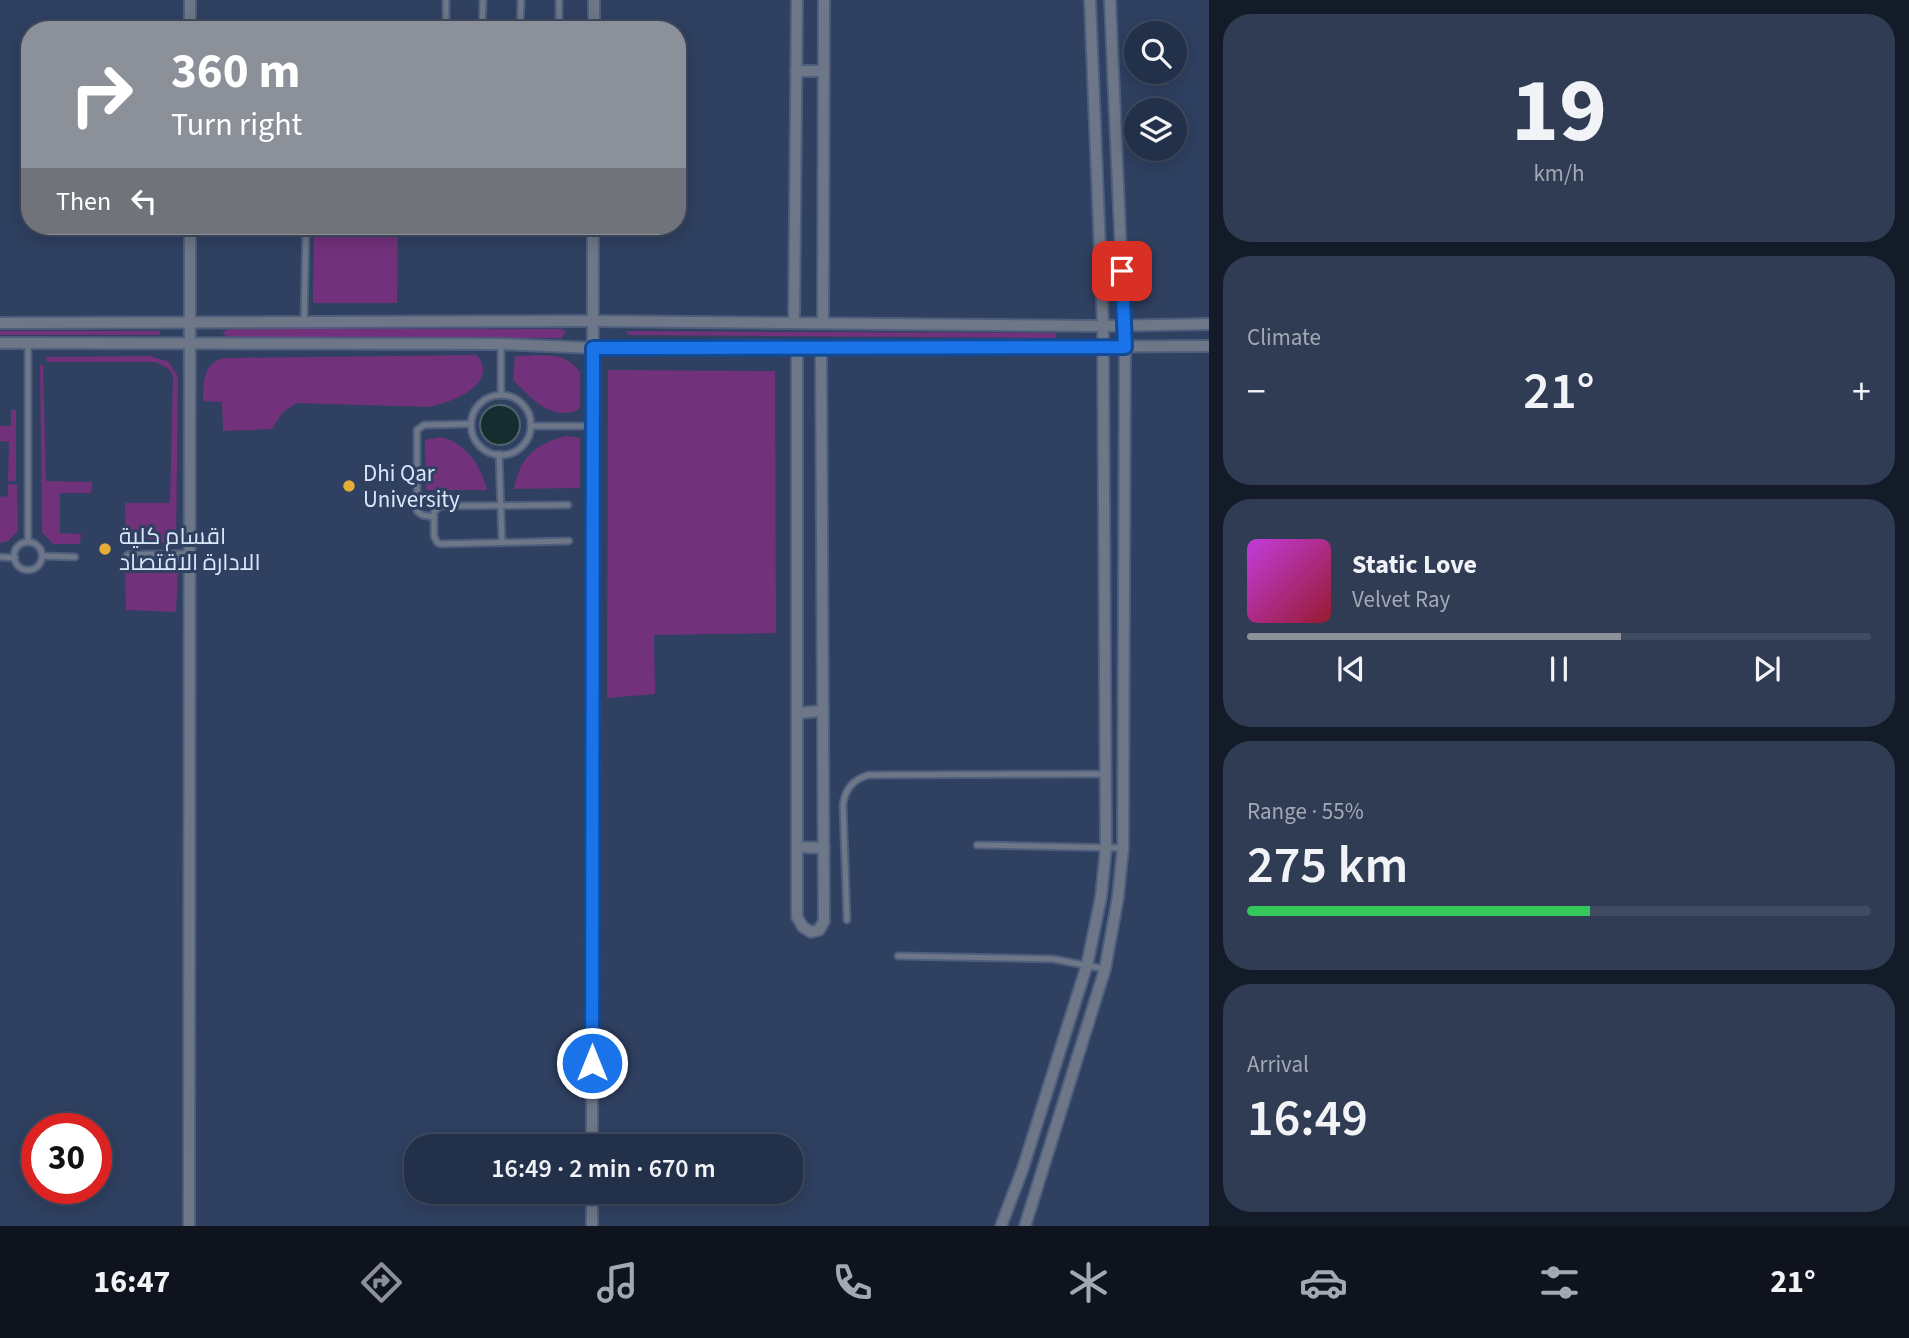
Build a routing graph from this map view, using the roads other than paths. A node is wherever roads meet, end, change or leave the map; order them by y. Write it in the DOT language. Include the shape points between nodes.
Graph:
graph roads {
  1 [pos="190,0"];
  2 [pos="446,0"];
  3 [pos="483,0"];
  4 [pos="521,0"];
  5 [pos="559,0"];
  6 [pos="594,0"];
  7 [pos="797,0"];
  8 [pos="824,0"];
  9 [pos="1090,0"];
  10 [pos="1110,0"];
  11 [pos="190,21"];
  12 [pos="446,21"];
  13 [pos="482,21"];
  14 [pos="520,21"];
  15 [pos="559,21"];
  16 [pos="594,21"];
  17 [pos="796,71"];
  18 [pos="824,71"];
  19 [pos="190,235"];
  20 [pos="306,235"];
  21 [pos="593,235"];
  22 [pos="593,321"];
  23 [pos="0,323"];
  24 [pos="190,323"];
  25 [pos="304,323"];
  26 [pos="793,323"];
  27 [pos="822,323"];
  28 [pos="1209,324"];
  29 [pos="1124,325"];
  30 [pos="1103,326"];
  31 [pos="0,343"];
  32 [pos="28,343"];
  33 [pos="501,344"];
  34 [pos="190,345"];
  35 [pos="1209,346"];
  36 [pos="1103,347"];
  37 [pos="1125,347"];
  38 [pos="593,348"];
  39 [pos="797,348"];
  40 [pos="821,348"];
  41 [pos="501,395"];
  42 [pos="471,424"];
  43 [pos="531,426"];
  44 [pos="592,426"];
  45 [pos="499,454"];
  46 [pos="568,505"];
  47 [pos="501,506"];
  48 [pos="434,517"];
  49 [pos="569,541"];
  50 [pos="28,542"];
  51 [pos="502,543"];
  52 [pos="42,556"];
  53 [pos="190,556"];
  54 [pos="0,557"];
  55 [pos="75,557"];
  56 [pos="130,557"];
  57 [pos="15,558"];
  58 [pos="822,586"];
  59 [pos="797,589"];
  60 [pos="823,711"];
  61 [pos="797,712"];
  62 [pos="1104,774"];
  63 [pos="977,845"];
  64 [pos="797,847"];
  65 [pos="824,848"];
  66 [pos="1105,848"];
  67 [pos="1123,848"];
  68 [pos="847,920"];
  69 [pos="898,956"];
  70 [pos="1087,965"];
  71 [pos="1105,969"];
  72 [pos="592,1134"];
  73 [pos="592,1204"];
  74 [pos="189,1226"];
  75 [pos="592,1226"];
  76 [pos="1001,1226"];
  77 [pos="1025,1226"];
  1 -- 11 [label="street"];
  2 -- 12 [label="lane"];
  3 -- 13 [label="lane"];
  4 -- 14 [label="lane"];
  5 -- 15 [label="lane"];
  6 -- 16 [label="street"];
  7 -- 17 [label="street"];
  8 -- 18 [label="street"];
  9 -- 30 [label="street"];
  10 -- 29 [label="street"];
  17 -- 18 [label="street"];
  17 -- 26 [label="street"];
  18 -- 27 [label="street"];
  19 -- 24 [label="street"];
  20 -- 25 [label="lane"];
  21 -- 22 [label="street"];
  22 -- 25 [label="street"];
  22 -- 26 [label="street"];
  22 -- 38 [label="street"];
  23 -- 24 [label="street"];
  24 -- 25 [label="street"];
  24 -- 34 [label="street"];
  26 -- 27 [label="street"];
  27 -- 30 [label="street"];
  28 -- 29 [label="street"];
  29 -- 30 [label="street"];
  29 -- 37 [label="street"];
  30 -- 36 [label="street"];
  31 -- 32 [label="street"];
  32 -- 34 [label="street"];
  32 -- 50 [label="lane"];
  33 -- 34 [label="street"];
  33 -- 38 [label="street"];
  33 -- 41 [label="lane"];
  34 -- 53 [label="street"];
  35 -- 37 [label="street"];
  36 -- 37 [label="street"];
  36 -- 40 [label="street"];
  36 -- 62 [label="street"];
  37 -- 67 [label="street"];
  38 -- 39 [label="street"];
  38 -- 44 [label="street"];
  39 -- 40 [label="street"];
  39 -- 59 [label="street"];
  40 -- 58 [label="street"];
  41 -- 42 [label="lane" via="484,400"];
  41 -- 43 [label="lane" via="511,396 526,408"];
  42 -- 45 [label="lane" via="476,441 490,453"];
  42 -- 48 [label="lane" via="424,425 417,430 416,511"];
  43 -- 44 [label="lane"];
  43 -- 45 [label="lane" via="517,450"];
  44 -- 72 [label="street"];
  45 -- 47 [label="lane"];
  46 -- 47 [label="lane"];
  47 -- 48 [label="lane" via="440,506"];
  47 -- 51 [label="lane"];
  48 -- 51 [label="lane" via="435,539 440,544"];
  49 -- 51 [label="lane"];
  50 -- 52 [label="lane" via="40,549"];
  50 -- 57 [label="lane" via="16,550"];
  52 -- 55 [label="lane"];
  52 -- 57 [label="lane" via="29,570"];
  53 -- 56 [label="street"];
  53 -- 74 [label="street"];
  54 -- 57 [label="lane"];
  58 -- 59 [label="street"];
  58 -- 60 [label="street"];
  59 -- 61 [label="street"];
  60 -- 61 [label="street"];
  60 -- 65 [label="street"];
  61 -- 64 [label="street"];
  62 -- 66 [label="street"];
  62 -- 68 [label="lane" via="869,775 856,780 844,805"];
  63 -- 66 [label="lane"];
  64 -- 65 [label="street"];
  64 -- 65 [label="street" via="797,917 811,932 819,930 824,921"];
  66 -- 67 [label="lane"];
  66 -- 70 [label="street" via="1101,898"];
  67 -- 71 [label="street"];
  69 -- 70 [label="lane" via="1053,959"];
  70 -- 71 [label="lane"];
  70 -- 76 [label="street"];
  71 -- 77 [label="street"];
  73 -- 75 [label="street"];
}
